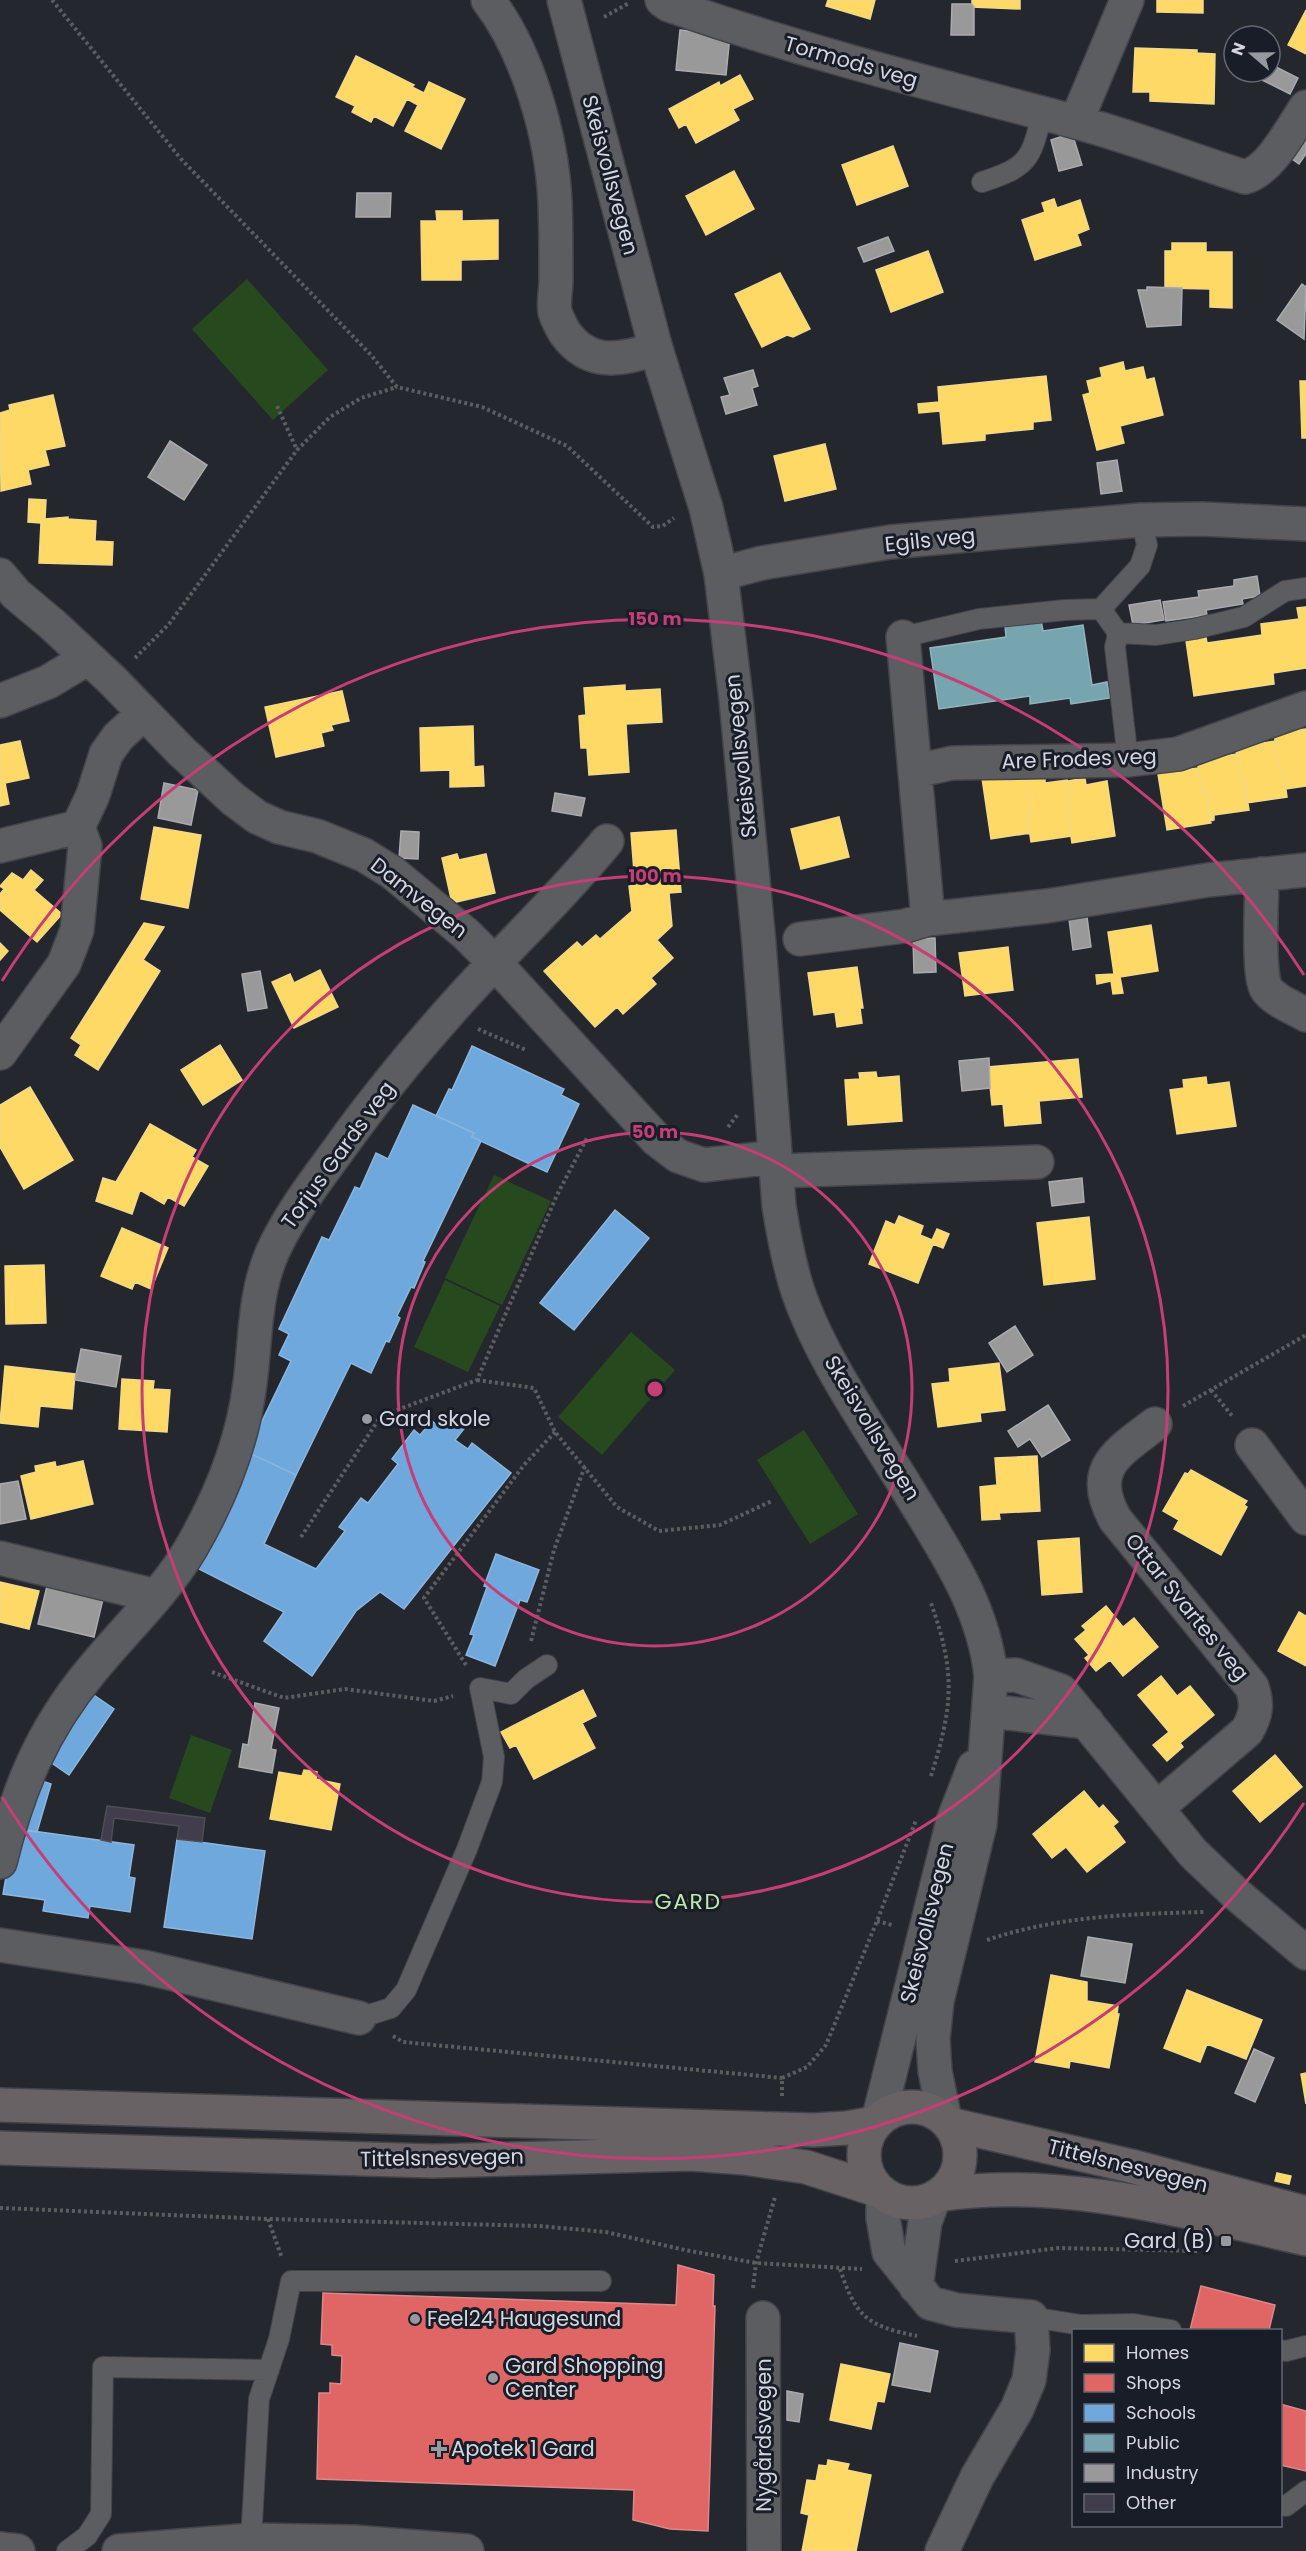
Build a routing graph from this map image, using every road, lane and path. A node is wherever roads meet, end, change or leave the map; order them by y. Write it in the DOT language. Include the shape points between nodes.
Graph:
graph roads {
  1 [pos="52,0"];
  2 [pos="488,0"];
  3 [pos="564,0"];
  4 [pos="635,0"];
  5 [pos="662,0"];
  6 [pos="1127,0"];
  7 [pos="598,20"];
  8 [pos="1306,107"];
  9 [pos="1042,114"];
  10 [pos="1076,122"];
  11 [pos="982,182"];
  12 [pos="656,350"];
  13 [pos="397,387"];
  14 [pos="277,406"];
  15 [pos="297,450"];
  16 [pos="1141,519"];
  17 [pos="1306,524"];
  18 [pos="677,526"];
  19 [pos="721,574"];
  20 [pos="0,576"];
  21 [pos="1306,588"];
  22 [pos="1101,609"];
  23 [pos="1118,633"];
  24 [pos="903,637"];
  25 [pos="88,658"];
  26 [pos="128,665"];
  27 [pos="0,701"];
  28 [pos="1306,708"];
  29 [pos="144,713"];
  30 [pos="1128,760"];
  31 [pos="916,771"];
  32 [pos="78,826"];
  33 [pos="607,841"];
  34 [pos="0,846"];
  35 [pos="1306,870"];
  36 [pos="1262,874"];
  37 [pos="928,919"];
  38 [pos="800,939"];
  39 [pos="495,963"];
  40 [pos="1306,1015"];
  41 [pos="443,1019"];
  42 [pos="529,1052"];
  43 [pos="0,1053"];
  44 [pos="743,1107"];
  45 [pos="722,1134"];
  46 [pos="588,1136"];
  47 [pos="1037,1162"];
  48 [pos="775,1164"];
  49 [pos="1306,1335"];
  50 [pos="477,1380"];
  51 [pos="1155,1424"];
  52 [pos="555,1432"];
  53 [pos="1251,1445"];
  54 [pos="585,1466"];
  55 [pos="772,1502"];
  56 [pos="1306,1518"];
  57 [pos="301,1537"];
  58 [pos="0,1558"];
  59 [pos="156,1596"];
  60 [pos="929,1596"];
  61 [pos="524,1647"];
  62 [pos="547,1665"];
  63 [pos="212,1672"];
  64 [pos="991,1676"];
  65 [pos="480,1688"];
  66 [pos="988,1720"];
  67 [pos="1087,1722"];
  68 [pos="928,1784"];
  69 [pos="1157,1808"];
  70 [pos="917,1816"];
  71 [pos="0,1862"];
  72 [pos="1235,1893"];
  73 [pos="977,1940"];
  74 [pos="0,1945"];
  75 [pos="1306,1953"];
  76 [pos="359,2018"];
  77 [pos="782,2078"];
  78 [pos="782,2099"];
  79 [pos="0,2105"];
  80 [pos="877,2122"];
  81 [pos="947,2122"];
  82 [pos="0,2148"];
  83 [pos="881,2192"];
  84 [pos="775,2197"];
  85 [pos="936,2197"];
  86 [pos="0,2208"];
  87 [pos="1306,2213"];
  88 [pos="268,2219"];
  89 [pos="1306,2239"];
  90 [pos="1203,2252"];
  91 [pos="950,2261"];
  92 [pos="756,2263"];
  93 [pos="868,2270"];
  94 [pos="291,2281"];
  95 [pos="601,2281"];
  96 [pos="916,2287"];
  97 [pos="1031,2317"];
  98 [pos="763,2318"];
  99 [pos="1134,2327"];
  100 [pos="1152,2329"];
  101 [pos="1306,2346"];
  102 [pos="1282,2350"];
  103 [pos="269,2370"];
  104 [pos="1306,2491"];
  105 [pos="1282,2505"];
  106 [pos="251,2540"];
  107 [pos="354,2547"];
  108 [pos="0,2549"];
  109 [pos="18,2551"];
  110 [pos="67,2551"];
  111 [pos="118,2551"];
  112 [pos="467,2551"];
  113 [pos="764,2551"];
  114 [pos="942,2551"];
  1 -- 13 [label="path" via="181,159 371,355"];
  2 -- 12 [label="street" via="502,18 527,74 548,149 555,200 555,312 565,333 580,349 600,358 617,360"];
  3 -- 12 [label="street, Skeisvollsvegen"];
  4 -- 7 [label="path"];
  5 -- 9 [label="street, Tormods veg" via="740,30"];
  6 -- 10 [label="street"];
  8 -- 10 [label="street, Tormods veg" via="1265,167 1245,177"];
  9 -- 10 [label="street, Tormods veg"];
  9 -- 11 [label="lane" via="1034,148 1027,159 1006,174"];
  12 -- 19 [label="street, Skeisvollsvegen" via="706,508"];
  13 -- 15 [label="path" via="361,398 330,417"];
  13 -- 18 [label="path" via="483,407 567,446 653,527 663,526 675,517"];
  14 -- 15 [label="path"];
  15 -- 26 [label="path" via="169,624"];
  16 -- 17 [label="street, Egils veg"];
  16 -- 19 [label="street, Egils veg" via="890,543 762,563"];
  16 -- 22 [label="lane" via="1147,545 1140,566"];
  19 -- 48 [label="street, Skeisvollsvegen" via="758,932"];
  20 -- 25 [label="street, Damvegen"];
  21 -- 23 [label="lane" via="1286,591 1244,617 1204,627 1156,635"];
  22 -- 23 [label="lane"];
  22 -- 24 [label="lane" via="979,619"];
  23 -- 30 [label="lane" via="1115,647"];
  24 -- 31 [label="street"];
  25 -- 27 [label="street" via="48,682"];
  25 -- 29 [label="street, Damvegen"];
  28 -- 30 [label="street, Are Frodes veg" via="1178,754"];
  29 -- 32 [label="street" via="106,754"];
  29 -- 39 [label="street, Damvegen" via="257,817 364,855 393,873"];
  30 -- 31 [label="street, Are Frodes veg" via="951,763"];
  31 -- 37 [label="street"];
  32 -- 34 [label="street"];
  32 -- 43 [label="street" via="85,846 77,930 64,964"];
  33 -- 39 [label="street, Torjus Gards veg"];
  35 -- 36 [label="street"];
  36 -- 37 [label="street" via="1047,906"];
  36 -- 40 [label="street" via="1265,988"];
  37 -- 38 [label="street" via="904,926"];
  39 -- 41 [label="street, Torjus Gards veg"];
  39 -- 48 [label="street, Damvegen" via="657,1140 678,1156 704,1165"];
  41 -- 42 [label="path" via="469,1025"];
  41 -- 59 [label="street, Torjus Gards veg" via="356,1125 293,1212 272,1254 259,1293 250,1384 234,1455 191,1548"];
  44 -- 45 [label="path"];
  46 -- 50 [label="path" via="557,1195"];
  47 -- 48 [label="street"];
  48 -- 64 [label="street, Skeisvollsvegen" via="785,1242 812,1324 847,1390 955,1567 978,1614"];
  49 -- 51 [label="path"];
  50 -- 52 [label="path" via="534,1388"];
  50 -- 57 [label="path" via="381,1416"];
  51 -- 69 [label="street, Ottar Svartes veg" via="1117,1454 1107,1467 1106,1503 1252,1687 1257,1703 1246,1731"];
  52 -- 54 [label="path"];
  52 -- 65 [label="path" via="524,1465 424,1598"];
  53 -- 56 [label="street"];
  54 -- 55 [label="path" via="617,1507 659,1531 720,1525"];
  54 -- 61 [label="path" via="554,1550 532,1639"];
  58 -- 59 [label="street"];
  59 -- 71 [label="street, Torjus Gards veg" via="91,1671 47,1733 19,1793"];
  60 -- 68 [label="path" via="944,1643 950,1686 945,1729"];
  62 -- 65 [label="lane" via="511,1694"];
  63 -- 65 [label="path" via="284,1698 345,1689 434,1701"];
  64 -- 66 [label="street, Skeisvollsvegen"];
  64 -- 67 [label="street" via="1016,1675 1061,1691"];
  65 -- 76 [label="lane" via="494,1769 485,1806 406,1990 391,2008"];
  66 -- 67 [label="street"];
  66 -- 80 [label="street, Skeisvollsvegen" via="953,1821"];
  66 -- 81 [label="street, Skeisvollsvegen" via="980,1824 937,2001 933,2039 935,2071"];
  67 -- 69 [label="street"];
  69 -- 72 [label="street" via="1193,1853"];
  70 -- 77 [label="path" via="826,2045 807,2067"];
  72 -- 73 [label="path" via="1208,1912 1077,1918"];
  72 -- 75 [label="street"];
  74 -- 76 [label="street" via="144,1967"];
  76 -- 77 [label="path" via="404,2042"];
  77 -- 78 [label="path"];
  79 -- 80 [label="main road, Tittelsnesvegen" via="814,2130"];
  80 -- 81 [label="main road" via="893,2110 912,2107 930,2110"];
  80 -- 83 [label="main road" via="866,2139 864,2157 868,2175"];
  81 -- 85 [label="main road" via="957,2137 958,2170"];
  81 -- 87 [label="main road, Tittelsnesvegen"];
  82 -- 83 [label="main road, Tittelsnesvegen" via="432,2161 691,2154 806,2167"];
  83 -- 85 [label="main road" via="899,2201 917,2203"];
  83 -- 96 [label="street" via="890,2252"];
  84 -- 92 [label="path"];
  85 -- 89 [label="main road, Tittelsnesvegen" via="970,2190 1086,2195 1194,2213"];
  85 -- 96 [label="street" via="925,2222"];
  86 -- 88 [label="path"];
  88 -- 92 [label="path" via="539,2226 606,2232"];
  88 -- 94 [label="path"];
  90 -- 91 [label="path" via="1059,2248"];
  92 -- 93 [label="path"];
  92 -- 98 [label="path" via="752,2297"];
  94 -- 95 [label="lane"];
  94 -- 103 [label="lane"];
  96 -- 97 [label="street" via="930,2302 956,2310"];
  97 -- 99 [label="lane" via="1081,2325"];
  97 -- 114 [label="street" via="1033,2350 1029,2380"];
  98 -- 113 [label="street, Nygårdsvegen"];
  99 -- 100 [label="lane"];
  101 -- 102 [label="lane"];
  103 -- 106 [label="lane" via="259,2399"];
  103 -- 110 [label="lane" via="103,2367 100,2514 87,2535"];
  104 -- 105 [label="lane"];
  106 -- 107 [label="street"];
  106 -- 111 [label="street"];
  107 -- 112 [label="street"];
  108 -- 109 [label="street"];
}
